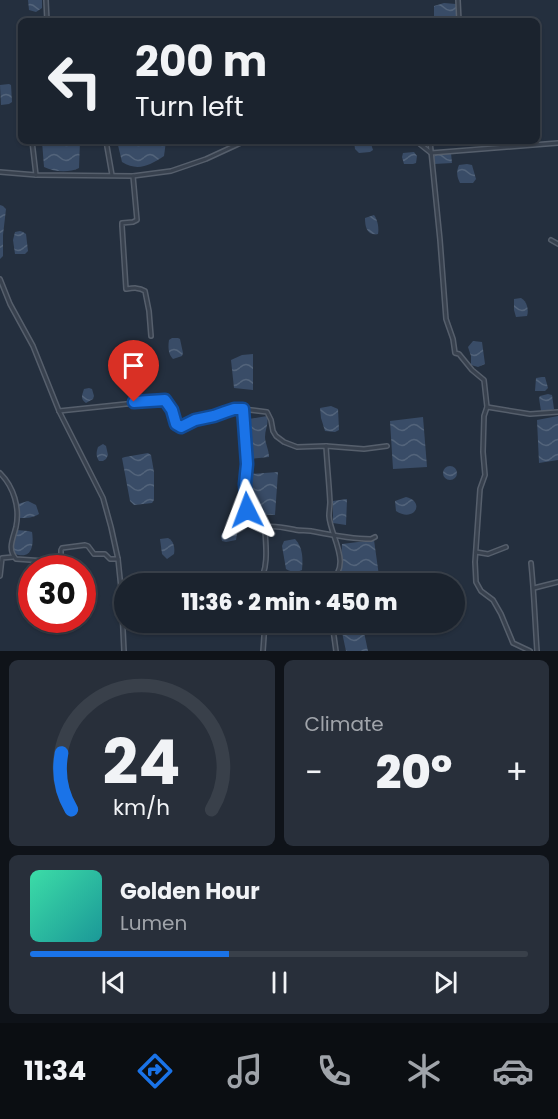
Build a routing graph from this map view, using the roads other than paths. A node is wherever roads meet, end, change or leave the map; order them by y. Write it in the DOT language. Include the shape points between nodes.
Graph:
graph roads {
  1 [pos="46,0"];
  2 [pos="458,0"];
  3 [pos="47,18"];
  4 [pos="459,18"];
  5 [pos="558,143"];
  6 [pos="32,144"];
  7 [pos="107,144"];
  8 [pos="238,144"];
  9 [pos="420,144"];
  10 [pos="430,144"];
  11 [pos="431,153"];
  12 [pos="0,172"];
  13 [pos="36,175"];
  14 [pos="112,175"];
  15 [pos="133,176"];
  16 [pos="551,240"];
  17 [pos="558,244"];
  18 [pos="0,279"];
  19 [pos="151,336"];
  20 [pos="486,407"];
  21 [pos="243,409"];
  22 [pos="59,411"];
  23 [pos="558,412"];
  24 [pos="326,446"];
  25 [pos="387,446"];
  26 [pos="0,473"];
  27 [pos="264,527"];
  28 [pos="334,535"];
  29 [pos="375,537"];
  30 [pos="506,547"];
  31 [pos="476,552"];
  32 [pos="13,557"];
  33 [pos="118,559"];
  34 [pos="531,563"];
  35 [pos="119,573"];
  36 [pos="263,573"];
  37 [pos="337,573"];
  38 [pos="0,576"];
  39 [pos="558,582"];
  40 [pos="534,588"];
  41 [pos="124,633"];
  42 [pos="264,633"];
  43 [pos="334,633"];
  44 [pos="537,650"];
  45 [pos="124,651"];
  46 [pos="263,651"];
  47 [pos="336,651"];
  48 [pos="531,651"];
  1 -- 3 [label="street"];
  2 -- 4 [label="street"];
  5 -- 11 [label="street"];
  6 -- 13 [label="street"];
  7 -- 14 [label="street"];
  8 -- 15 [label="street" via="171,171"];
  9 -- 11 [label="street"];
  10 -- 11 [label="street"];
  11 -- 20 [label="street" via="446,319 455,353 484,380"];
  12 -- 13 [label="street"];
  13 -- 14 [label="street"];
  14 -- 15 [label="street"];
  15 -- 19 [label="street" via="137,220 122,223 126,289 145,291"];
  16 -- 17 [label="street"];
  18 -- 22 [label="street"];
  20 -- 23 [label="street" via="530,414"];
  20 -- 31 [label="street" via="485,475 480,489"];
  21 -- 22 [label="street" via="181,427 164,400"];
  21 -- 24 [label="street" via="267,412 273,431 284,442 297,447"];
  21 -- 27 [label="street" via="248,513 264,519"];
  22 -- 33 [label="street" via="103,498"];
  24 -- 25 [label="street"];
  24 -- 28 [label="street" via="329,518"];
  26 -- 32 [label="street" via="10,485 15,502"];
  27 -- 28 [label="street"];
  27 -- 36 [label="street"];
  28 -- 29 [label="street"];
  28 -- 37 [label="street" via="340,559"];
  30 -- 31 [label="street" via="488,554"];
  31 -- 48 [label="street" via="476,582 481,591 493,600 513,643"];
  32 -- 33 [label="street" via="59,562 62,548 85,545 94,554"];
  32 -- 38 [label="street" via="2,558"];
  33 -- 35 [label="street"];
  34 -- 40 [label="street"];
  39 -- 40 [label="street"];
  40 -- 44 [label="street"];
  41 -- 45 [label="street"];
  42 -- 46 [label="street"];
  43 -- 47 [label="street"];
  44 -- 48 [label="street"];
}
